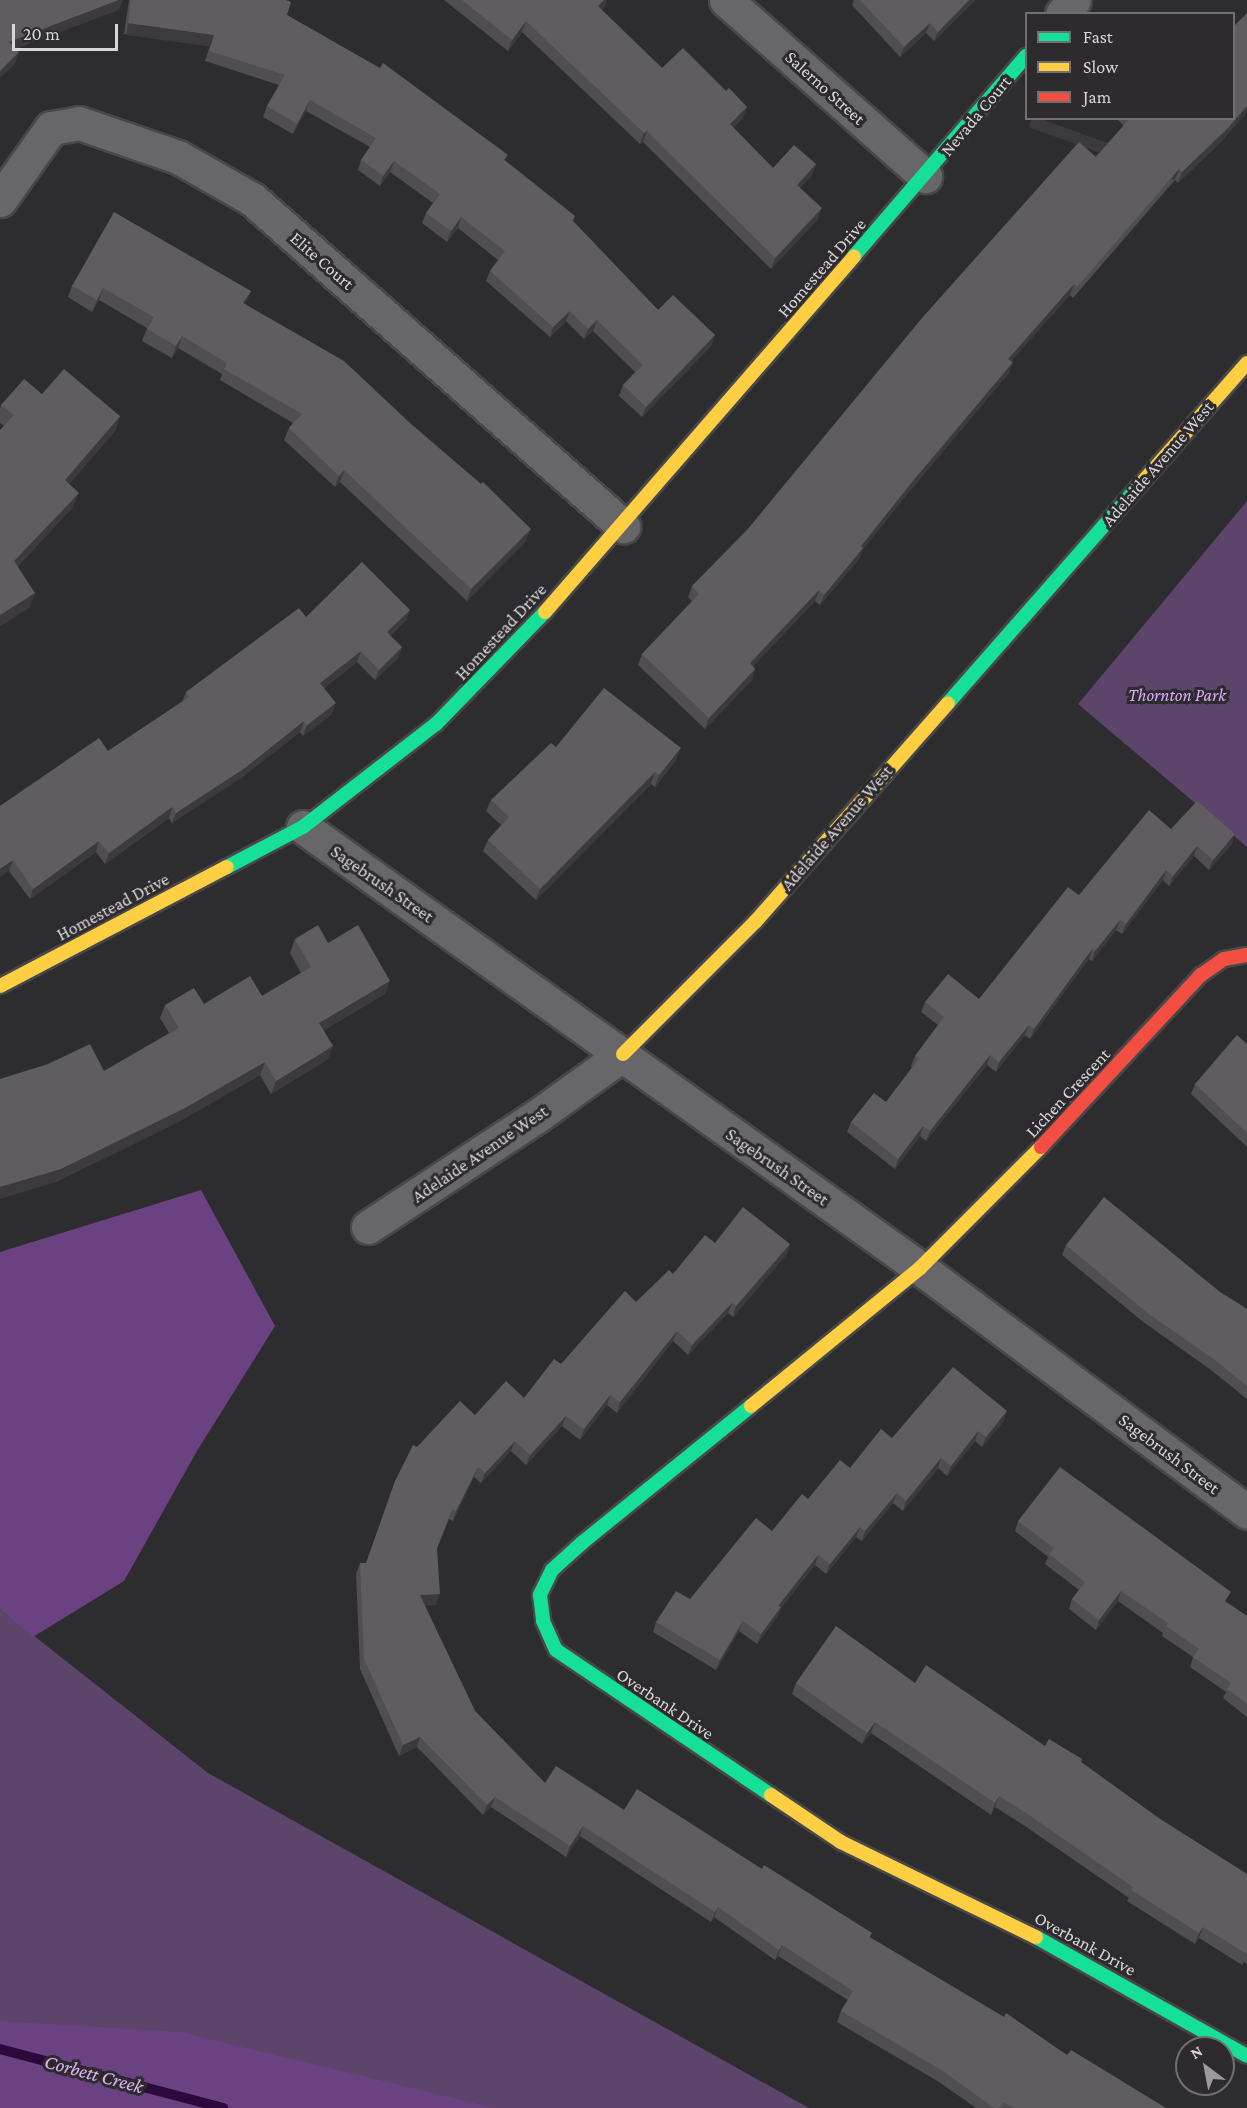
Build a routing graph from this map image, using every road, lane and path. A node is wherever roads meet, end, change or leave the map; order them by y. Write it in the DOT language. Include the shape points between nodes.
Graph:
graph roads {
  1 [pos="726,0"];
  2 [pos="1074,0"];
  3 [pos="1064,12"];
  4 [pos="1025,57"];
  5 [pos="925,176"];
  6 [pos="0,200"];
  7 [pos="1247,363"];
  8 [pos="623,526"];
  9 [pos="303,827"];
  10 [pos="1247,955"];
  11 [pos="0,986"];
  12 [pos="623,1054"];
  13 [pos="368,1227"];
  14 [pos="920,1268"];
  15 [pos="1247,1512"];
  16 [pos="1247,2056"];
  1 -- 5 [label="street, Salerno Street"];
  2 -- 3 [label="street"];
  4 -- 5 [label="street, Nevada Court"];
  5 -- 8 [label="street, Homestead Drive"];
  6 -- 8 [label="street, Elite Court" via="51,128 79,123 178,157 252,199"];
  7 -- 12 [label="street, Adelaide Avenue West" via="756,921"];
  8 -- 9 [label="street, Homestead Drive" via="499,664 436,724"];
  9 -- 11 [label="street, Homestead Drive"];
  9 -- 12 [label="street, Sagebrush Street"];
  10 -- 14 [label="street, Lichen Crescent" via="1224,959 1201,975 1066,1122"];
  12 -- 13 [label="street, Adelaide Avenue West" via="537,1116"];
  12 -- 14 [label="street, Sagebrush Street"];
  14 -- 15 [label="street, Sagebrush Street"];
  14 -- 16 [label="street, Overbank Drive" via="552,1570 540,1595 543,1621 556,1650 582,1670 841,1842 1003,1919"];
}
